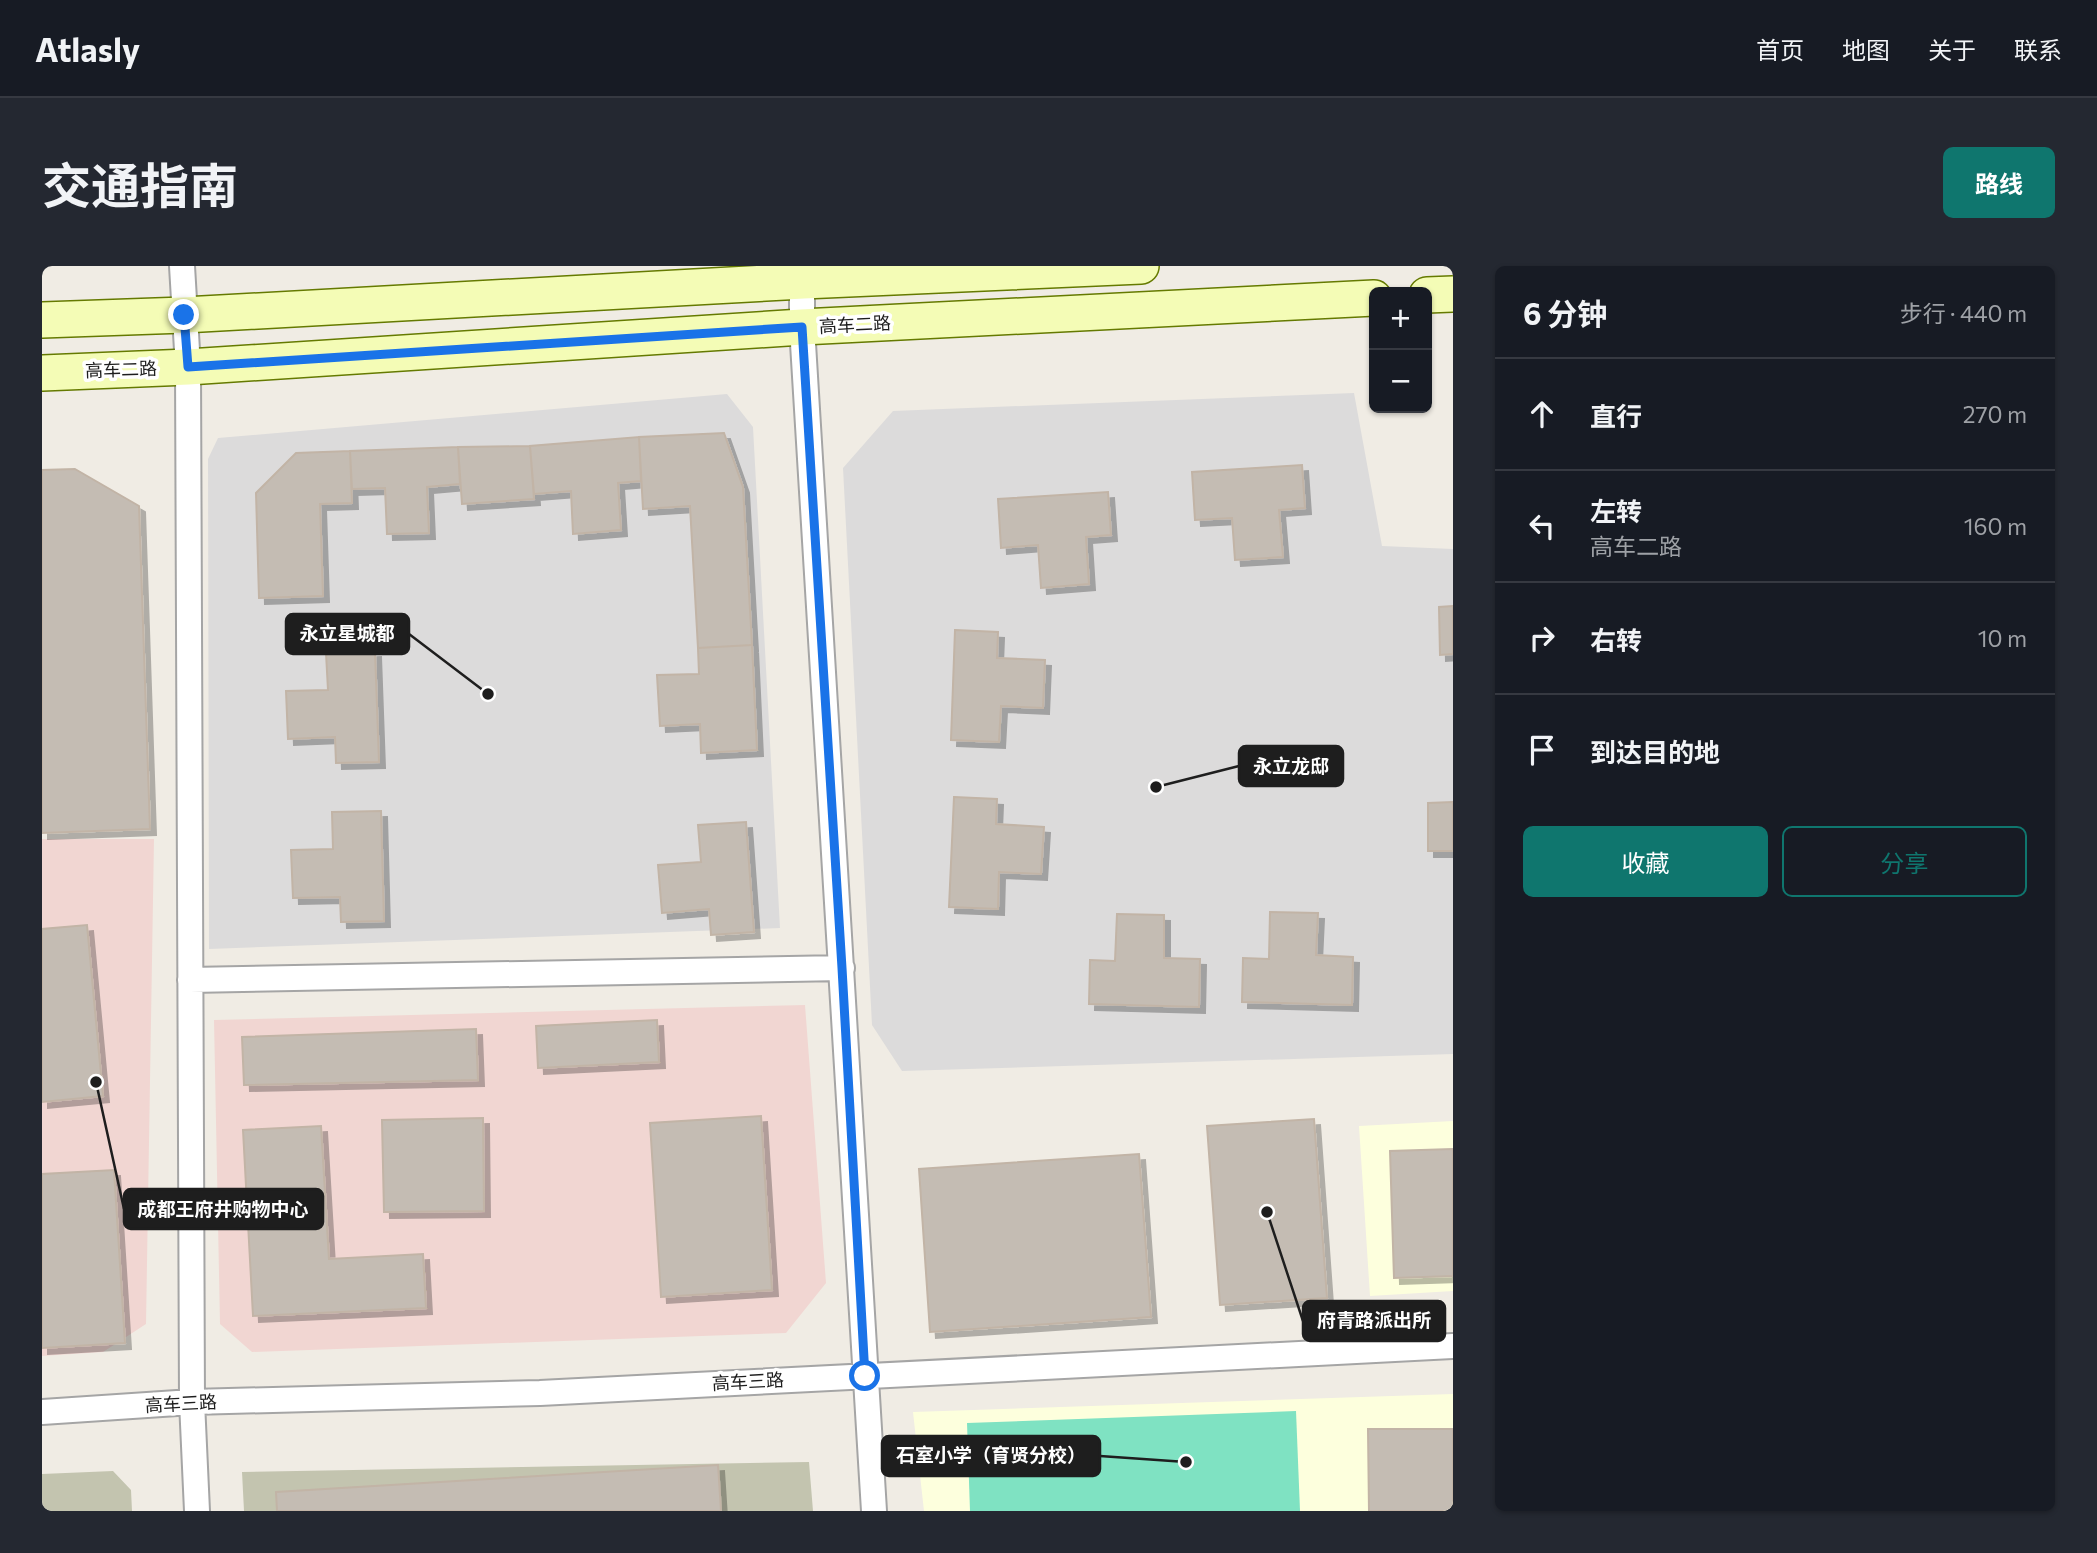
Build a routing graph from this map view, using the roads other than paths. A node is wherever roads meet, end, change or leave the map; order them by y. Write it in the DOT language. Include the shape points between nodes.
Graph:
graph roads {
  1 [pos="182,266"];
  2 [pos="1141,266"];
  3 [pos="802,274"];
  4 [pos="1453,294"];
  5 [pos="1432,295"];
  6 [pos="1369,298"];
  7 [pos="184,315"];
  8 [pos="42,320"];
  9 [pos="802,327"];
  10 [pos="188,367"];
  11 [pos="42,373"];
  12 [pos="842,968"];
  13 [pos="190,980"];
  14 [pos="1453,1346"];
  15 [pos="865,1376"];
  16 [pos="192,1402"];
  17 [pos="42,1412"];
  18 [pos="197,1511"];
  19 [pos="874,1511"];
  1 -- 7 [label="street"];
  2 -- 3 [label="street"];
  3 -- 7 [label="street"];
  3 -- 9 [label="street"];
  4 -- 5 [label="street"];
  6 -- 9 [label="street, 高车二路"];
  7 -- 8 [label="street"];
  7 -- 10 [label="street"];
  9 -- 10 [label="street, 高车二路"];
  9 -- 12 [label="street"];
  10 -- 11 [label="street, 高车二路"];
  10 -- 13 [label="street"];
  12 -- 13 [label="street"];
  12 -- 15 [label="street"];
  13 -- 16 [label="street"];
  14 -- 15 [label="street, 高车三路"];
  15 -- 16 [label="street, 高车三路"];
  15 -- 19 [label="street"];
  16 -- 17 [label="street, 高车三路"];
  16 -- 18 [label="street"];
}
